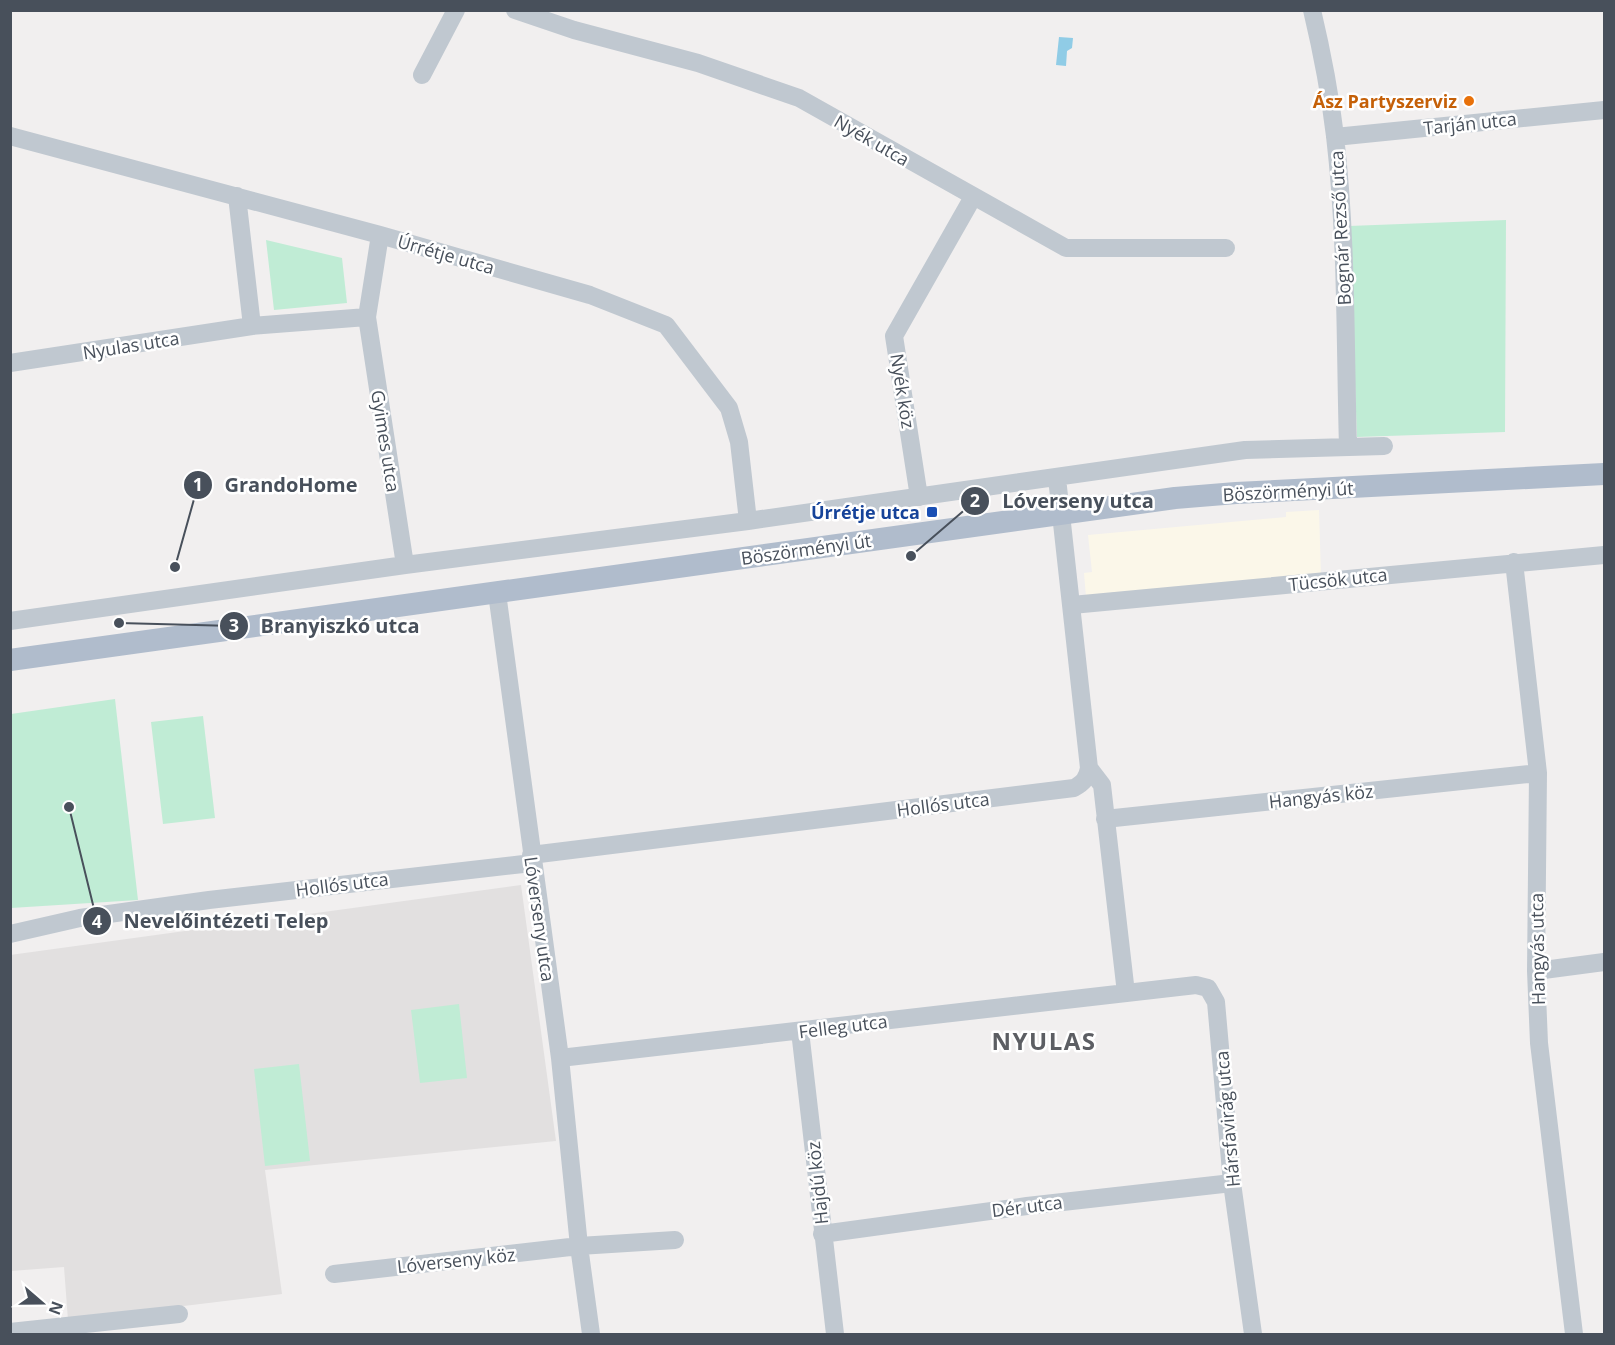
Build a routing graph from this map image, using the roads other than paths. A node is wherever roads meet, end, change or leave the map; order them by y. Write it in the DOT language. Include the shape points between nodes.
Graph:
graph roads {
  1 [pos="456,10"];
  2 [pos="514,10"];
  3 [pos="1312,10"];
  4 [pos="422,75"];
  5 [pos="1605,110"];
  6 [pos="10,136"];
  7 [pos="1335,137"];
  8 [pos="237,196"];
  9 [pos="973,197"];
  10 [pos="380,235"];
  11 [pos="1226,248"];
  12 [pos="367,317"];
  13 [pos="252,326"];
  14 [pos="10,363"];
  15 [pos="1384,446"];
  16 [pos="1348,447"];
  17 [pos="1605,474"];
  18 [pos="1057,478"];
  19 [pos="919,497"];
  20 [pos="1061,513"];
  21 [pos="748,521"];
  22 [pos="1605,555"];
  23 [pos="1514,562"];
  24 [pos="405,565"];
  25 [pos="497,593"];
  26 [pos="1072,605"];
  27 [pos="10,621"];
  28 [pos="10,660"];
  29 [pos="1089,768"];
  30 [pos="1538,773"];
  31 [pos="1106,819"];
  32 [pos="532,859"];
  33 [pos="10,934"];
  34 [pos="1605,962"];
  35 [pos="1536,971"];
  36 [pos="1126,993"];
  37 [pos="800,1031"];
  38 [pos="560,1058"];
  39 [pos="1232,1183"];
  40 [pos="822,1234"];
  41 [pos="675,1240"];
  42 [pos="579,1246"];
  43 [pos="334,1274"];
  44 [pos="179,1314"];
  45 [pos="10,1332"];
  46 [pos="591,1335"];
  47 [pos="835,1335"];
  48 [pos="1253,1335"];
  49 [pos="1574,1335"];
  1 -- 4 [label="street"];
  2 -- 9 [label="street, Nyék utca" via="698,63 799,98"];
  3 -- 7 [label="street, Bognár Rezső utca"];
  5 -- 7 [label="street, Tarján utca"];
  6 -- 8 [label="street, Úrrétje utca"];
  7 -- 16 [label="street, Bognár Rezső utca"];
  8 -- 10 [label="street, Úrrétje utca"];
  8 -- 13 [label="street"];
  9 -- 11 [label="street, Nyék utca" via="1066,248"];
  9 -- 19 [label="street, Nyék köz" via="894,336"];
  10 -- 12 [label="street, Gyimes utca"];
  10 -- 21 [label="street, Úrrétje utca" via="590,296 666,325 729,408 739,442"];
  12 -- 13 [label="street, Nyulas utca"];
  12 -- 24 [label="street, Gyimes utca"];
  13 -- 14 [label="street, Nyulas utca"];
  15 -- 16 [label="street"];
  16 -- 18 [label="street" via="1245,450"];
  17 -- 20 [label="main road, Böszörményi út" via="1236,493"];
  18 -- 19 [label="street"];
  18 -- 20 [label="street"];
  19 -- 21 [label="street"];
  20 -- 25 [label="main road, Böszörményi út"];
  20 -- 26 [label="street"];
  21 -- 24 [label="street"];
  22 -- 23 [label="street, Tücsök utca"];
  23 -- 26 [label="street, Tücsök utca"];
  23 -- 30 [label="street, Hangyás utca"];
  24 -- 27 [label="street"];
  25 -- 28 [label="main road, Böszörményi út"];
  25 -- 32 [label="street, Lóverseny utca"];
  26 -- 29 [label="street"];
  29 -- 31 [label="street" via="1102,785"];
  29 -- 32 [label="street, Hollós utca" via="1084,782 1074,788"];
  30 -- 31 [label="street, Hangyás köz"];
  30 -- 35 [label="street, Hangyás utca"];
  31 -- 36 [label="street"];
  32 -- 33 [label="street, Hollós utca" via="80,918"];
  32 -- 38 [label="street, Lóverseny utca"];
  34 -- 35 [label="street"];
  35 -- 49 [label="street, Hangyás utca" via="1539,1043"];
  36 -- 37 [label="street, Felleg utca"];
  36 -- 39 [label="street, Hársfavirág utca" via="1196,985 1208,988 1216,1002"];
  37 -- 38 [label="street, Felleg utca"];
  37 -- 40 [label="street, Hajdú köz"];
  38 -- 42 [label="street, Lóverseny utca"];
  39 -- 40 [label="street, Dér utca"];
  39 -- 48 [label="street, Hársfavirág utca"];
  40 -- 47 [label="street, Hajdú köz"];
  41 -- 42 [label="street"];
  42 -- 43 [label="street, Lóverseny köz"];
  42 -- 46 [label="street, Lóverseny utca"];
  44 -- 45 [label="street"];
}
